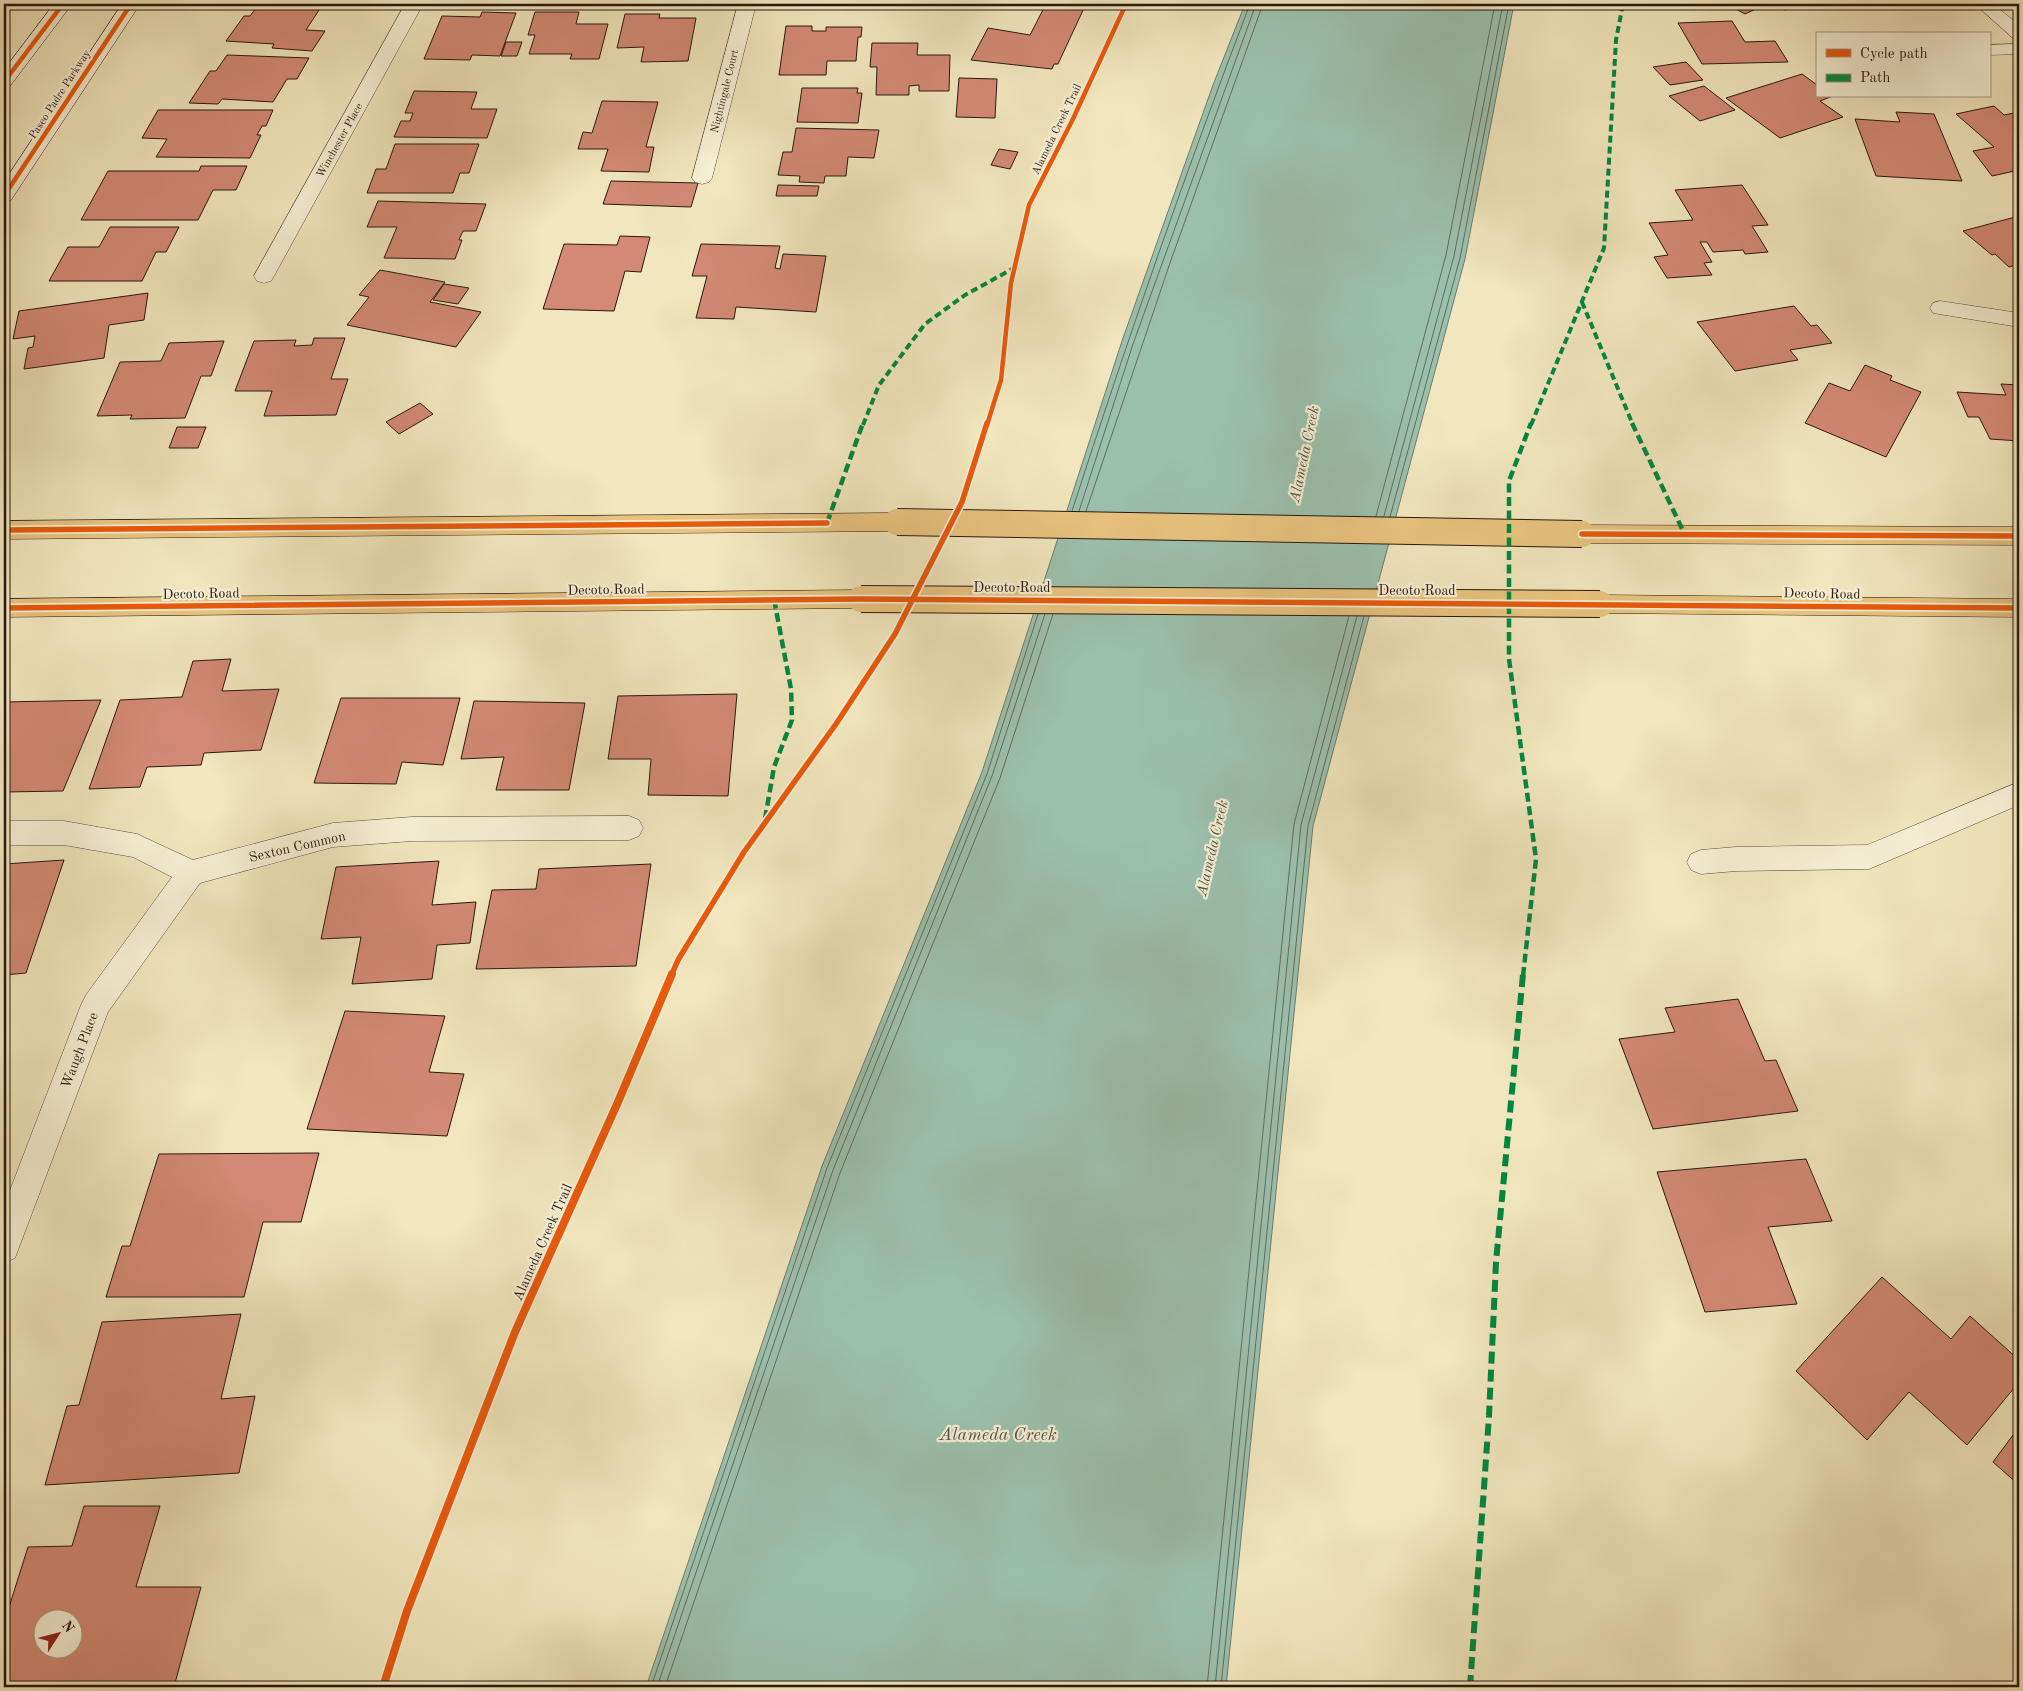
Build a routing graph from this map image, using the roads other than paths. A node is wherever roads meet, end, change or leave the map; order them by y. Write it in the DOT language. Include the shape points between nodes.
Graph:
graph roads {
  1 [pos="63,4"];
  2 [pos="131,4"];
  3 [pos="414,4"];
  4 [pos="747,4"];
  5 [pos="1983,4"];
  6 [pos="2019,34"];
  7 [pos="2019,49"];
  8 [pos="1990,50"];
  9 [pos="4,82"];
  10 [pos="702,178"];
  11 [pos="4,196"];
  12 [pos="264,276"];
  13 [pos="1940,308"];
  14 [pos="2019,320"];
  15 [pos="4,522"];
  16 [pos="4,530"];
  17 [pos="30,530"];
  18 [pos="2019,536"];
  19 [pos="4,608"];
  20 [pos="2019,608"];
  21 [pos="2019,793"];
  22 [pos="629,828"];
  23 [pos="4,833"];
  24 [pos="1701,862"];
  25 [pos="191,873"];
  26 [pos="4,1248"];
  1 -- 9 [label="street"];
  2 -- 11 [label="street, Paseo Padre Parkway"];
  3 -- 12 [label="street, Winchester Place"];
  4 -- 10 [label="street, Nightingale Court"];
  5 -- 6 [label="street"];
  7 -- 8 [label="street"];
  13 -- 14 [label="street"];
  15 -- 17 [label="main road"];
  16 -- 17 [label="main road"];
  17 -- 18 [label="main road, bridge" via="897,522 1582,534"];
  19 -- 20 [label="main road, Decoto Road, bridge" via="861,599"];
  21 -- 24 [label="street" via="1869,857"];
  22 -- 25 [label="street, Sexton Common" via="412,829 333,835"];
  23 -- 25 [label="street" via="64,833 137,846"];
  25 -- 26 [label="street, Waugh Place" via="96,1005"];
}
